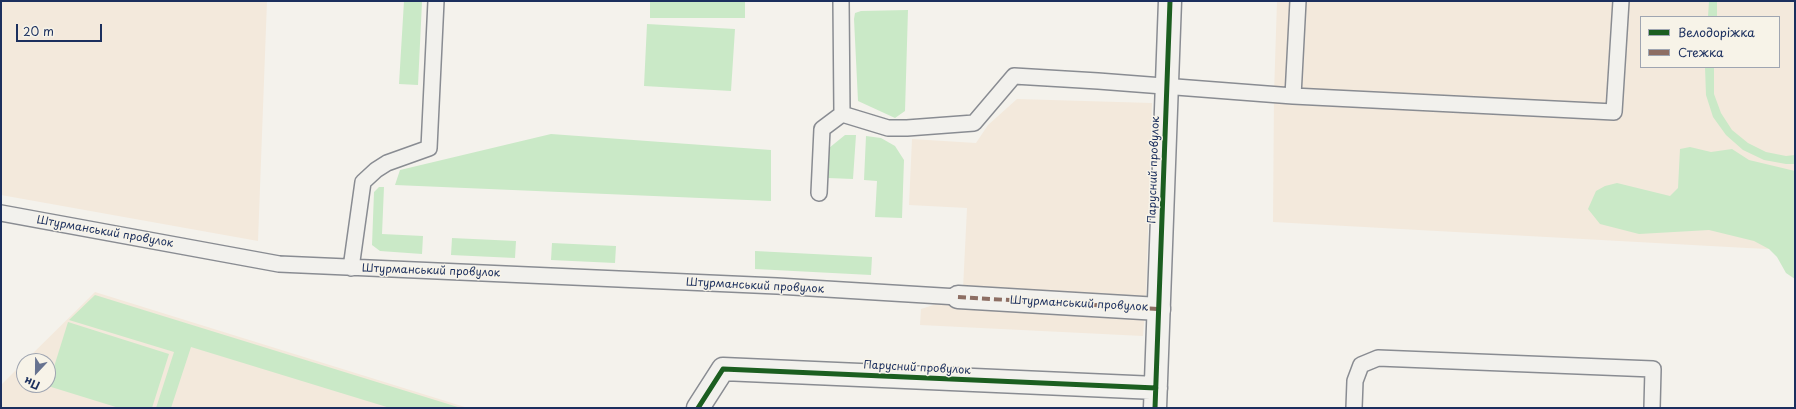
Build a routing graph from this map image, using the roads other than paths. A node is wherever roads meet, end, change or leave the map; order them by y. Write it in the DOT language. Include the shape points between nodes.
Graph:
graph roads {
  1 [pos="436,1"];
  2 [pos="841,1"];
  3 [pos="1170,1"];
  4 [pos="1298,1"];
  5 [pos="1621,1"];
  6 [pos="1167,86"];
  7 [pos="1293,96"];
  8 [pos="842,114"];
  9 [pos="819,193"];
  10 [pos="1,213"];
  11 [pos="351,268"];
  12 [pos="958,297"];
  13 [pos="1159,309"];
  14 [pos="1156,398"];
  15 [pos="698,408"];
  16 [pos="1354,408"];
  17 [pos="1652,408"];
  1 -- 11 [label="lane, Штурманський провулок" via="429,148 388,163 363,182"];
  2 -- 8 [label="lane"];
  3 -- 6 [label="street, Парусний провулок"];
  4 -- 7 [label="lane"];
  5 -- 7 [label="lane" via="1614,112"];
  6 -- 7 [label="lane"];
  6 -- 8 [label="lane" via="1014,76 974,123 888,128"];
  6 -- 13 [label="street, Парусний провулок"];
  8 -- 9 [label="lane" via="822,129"];
  10 -- 11 [label="lane, Штурманський провулок" via="279,264"];
  11 -- 12 [label="lane, Штурманський провулок"];
  12 -- 13 [label="street, Штурманський провулок"];
  13 -- 14 [label="street, Парусний провулок"];
  14 -- 15 [label="street, Парусний провулок" via="723,369"];
  16 -- 17 [label="lane" via="1355,381 1362,365 1378,358 1653,369"];
}
